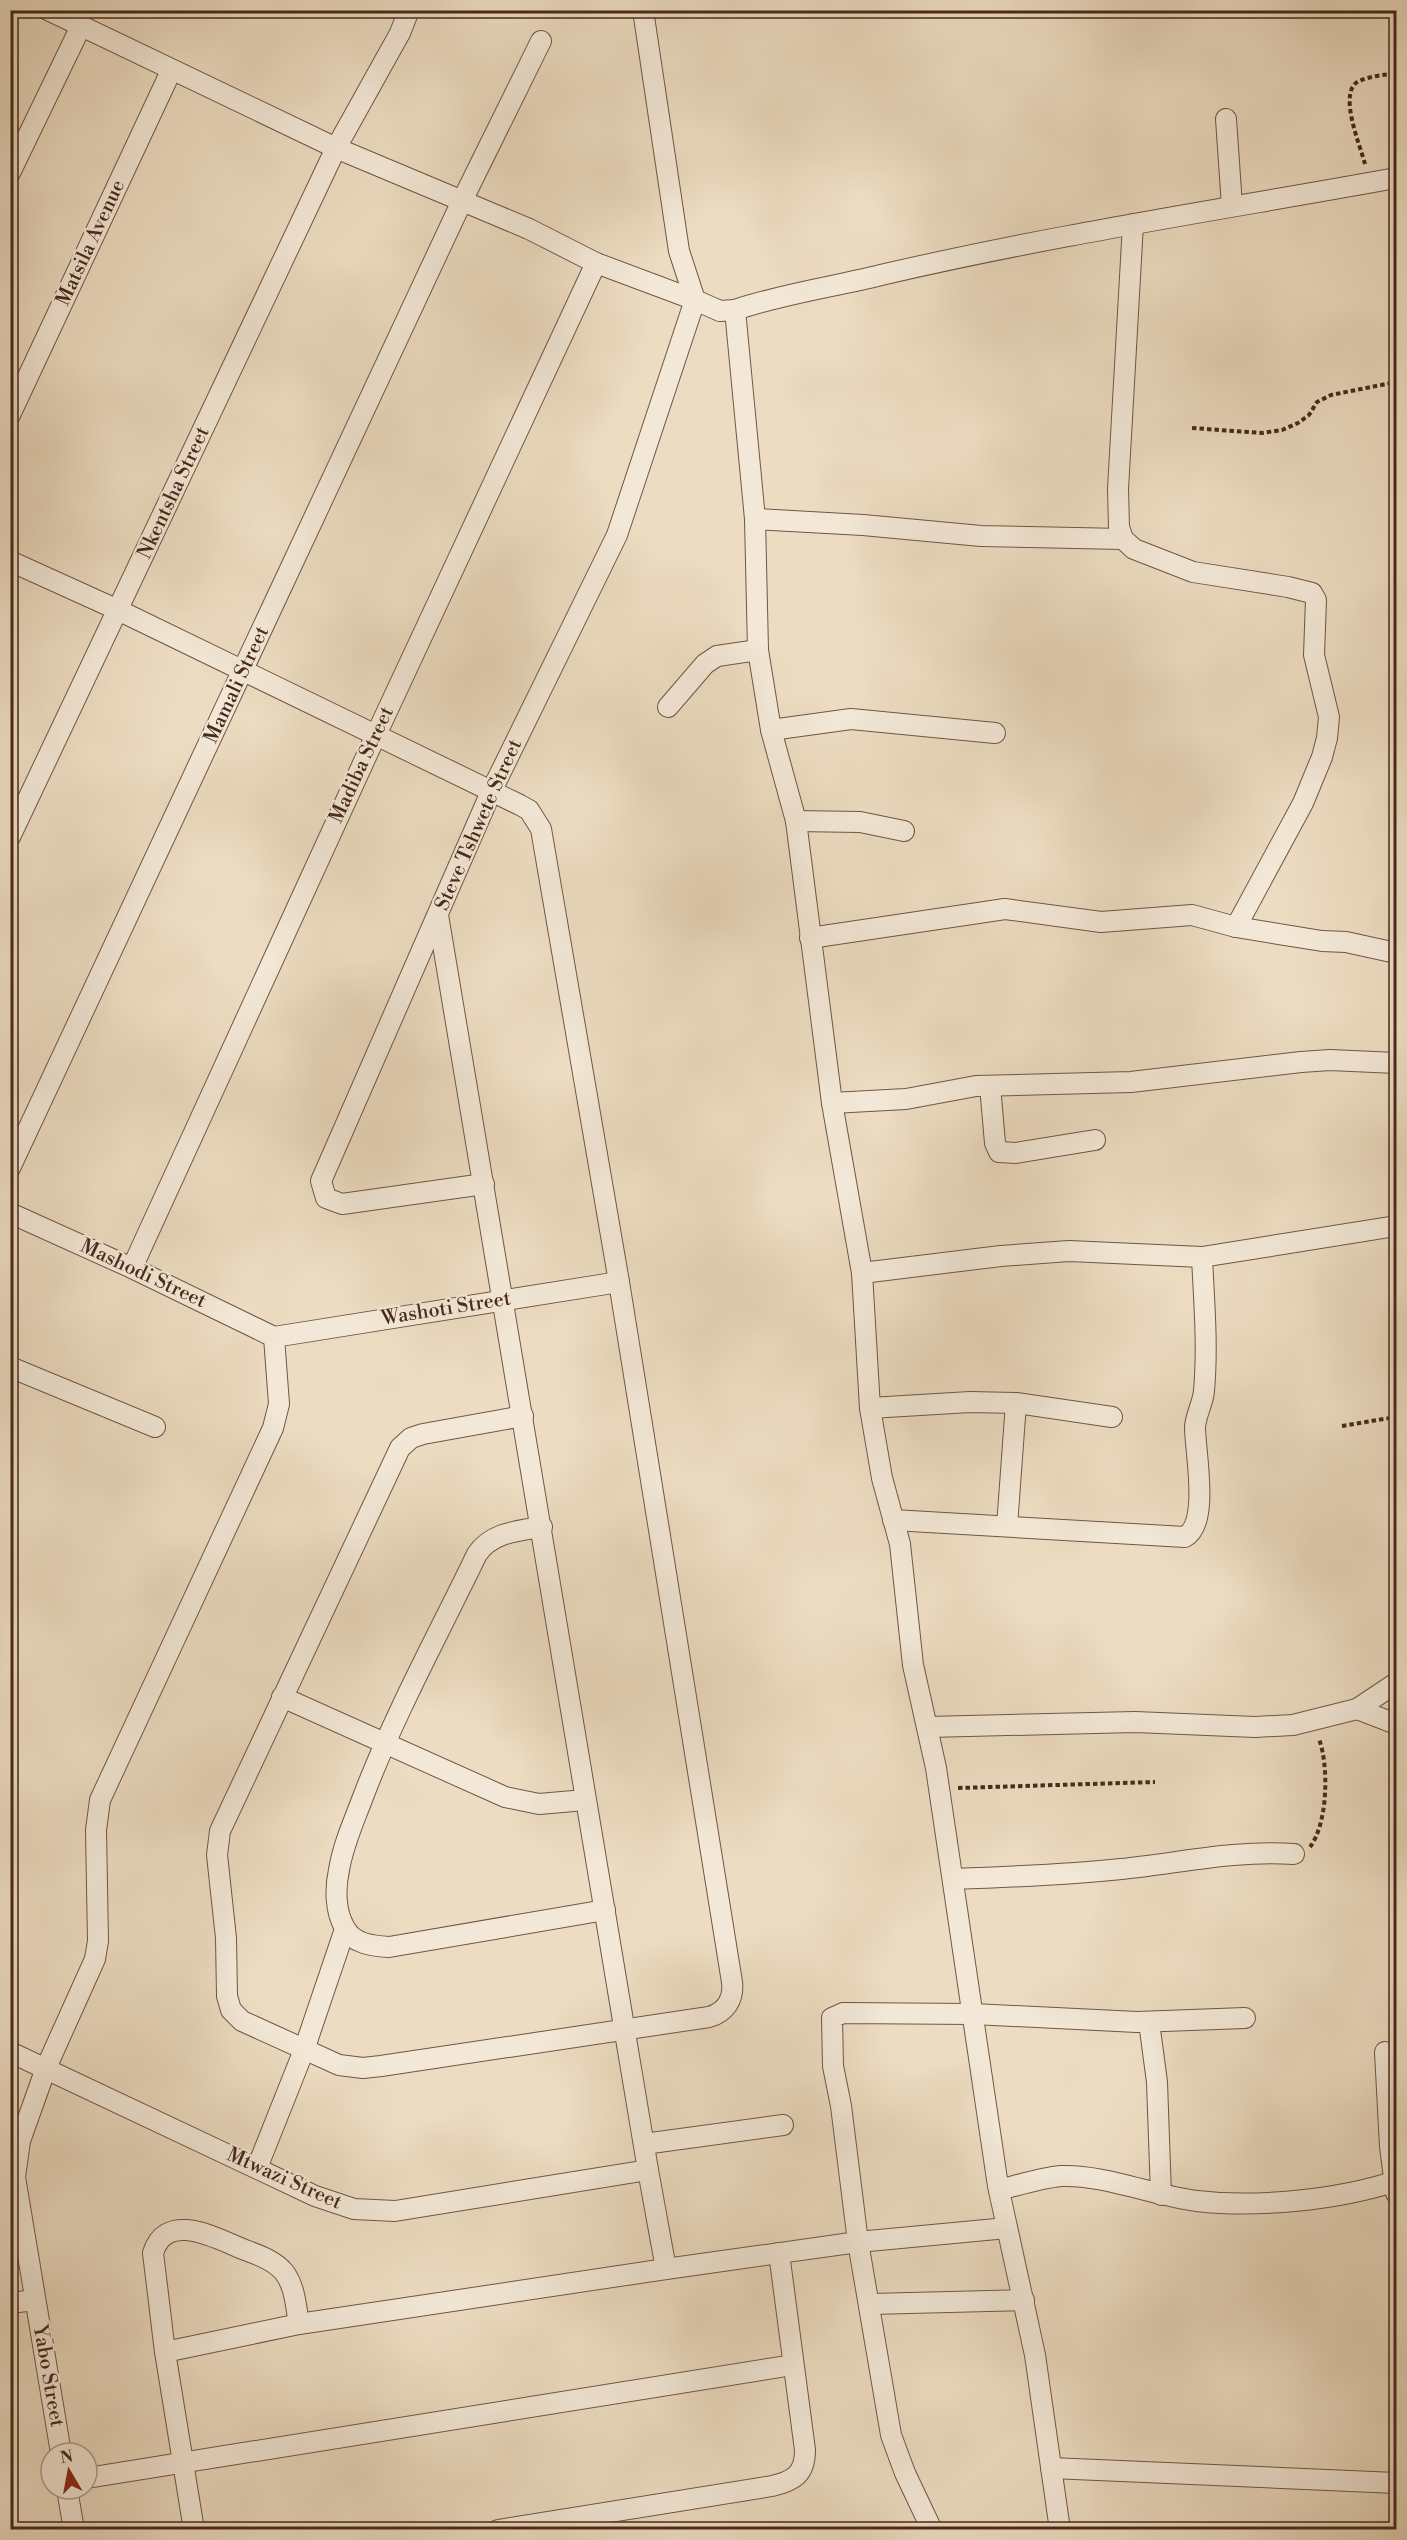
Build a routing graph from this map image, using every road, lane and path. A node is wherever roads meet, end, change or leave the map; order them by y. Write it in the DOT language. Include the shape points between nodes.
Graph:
graph roads {
  1 [pos="48,10"];
  2 [pos="409,10"];
  3 [pos="643,10"];
  4 [pos="81,26"];
  5 [pos="541,41"];
  6 [pos="171,71"];
  7 [pos="1396,73"];
  8 [pos="1226,119"];
  9 [pos="336,148"];
  10 [pos="10,174"];
  11 [pos="1396,178"];
  12 [pos="1370,183"];
  13 [pos="462,201"];
  14 [pos="1232,206"];
  15 [pos="1133,224"];
  16 [pos="596,263"];
  17 [pos="695,300"];
  18 [pos="735,310"];
  19 [pos="1396,382"];
  20 [pos="10,415"];
  21 [pos="1192,428"];
  22 [pos="755,519"];
  23 [pos="1123,539"];
  24 [pos="12,565"];
  25 [pos="118,610"];
  26 [pos="758,651"];
  27 [pos="243,671"];
  28 [pos="668,707"];
  29 [pos="771,730"];
  30 [pos="995,733"];
  31 [pos="376,735"];
  32 [pos="491,792"];
  33 [pos="796,821"];
  34 [pos="904,831"];
  35 [pos="10,837"];
  36 [pos="438,915"];
  37 [pos="1236,927"];
  38 [pos="810,938"];
  39 [pos="1396,953"];
  40 [pos="1396,1063"];
  41 [pos="990,1086"];
  42 [pos="832,1103"];
  43 [pos="1095,1140"];
  44 [pos="10,1168"];
  45 [pos="484,1184"];
  46 [pos="10,1213"];
  47 [pos="1396,1226"];
  48 [pos="1202,1257"];
  49 [pos="132,1268"];
  50 [pos="862,1273"];
  51 [pos="619,1282"];
  52 [pos="503,1300"];
  53 [pos="274,1337"];
  54 [pos="10,1367"];
  55 [pos="1016,1403"];
  56 [pos="870,1408"];
  57 [pos="522,1416"];
  58 [pos="1112,1417"];
  59 [pos="1396,1417"];
  60 [pos="1342,1426"];
  61 [pos="156,1427"];
  62 [pos="893,1520"];
  63 [pos="1007,1526"];
  64 [pos="542,1527"];
  65 [pos="1396,1683"];
  66 [pos="282,1696"];
  67 [pos="1357,1709"];
  68 [pos="1314,1721"];
  69 [pos="1396,1724"];
  70 [pos="928,1727"];
  71 [pos="384,1742"];
  72 [pos="1155,1782"];
  73 [pos="939,1789"];
  74 [pos="585,1800"];
  75 [pos="1294,1854"];
  76 [pos="953,1879"];
  77 [pos="605,1910"];
  78 [pos="345,1929"];
  79 [pos="973,2014"];
  80 [pos="1245,2019"];
  81 [pos="1149,2022"];
  82 [pos="624,2030"];
  83 [pos="304,2050"];
  84 [pos="10,2052"];
  85 [pos="1385,2052"];
  86 [pos="46,2068"];
  87 [pos="783,2125"];
  88 [pos="644,2144"];
  89 [pos="257,2168"];
  90 [pos="648,2170"];
  91 [pos="1396,2186"];
  92 [pos="999,2190"];
  93 [pos="1161,2195"];
  94 [pos="1007,2228"];
  95 [pos="858,2242"];
  96 [pos="779,2253"];
  97 [pos="666,2270"];
  98 [pos="35,2300"];
  99 [pos="1024,2300"];
  100 [pos="10,2303"];
  101 [pos="870,2304"];
  102 [pos="299,2324"];
  103 [pos="165,2352"];
  104 [pos="793,2365"];
  105 [pos="59,2441"];
  106 [pos="183,2461"];
  107 [pos="1051,2468"];
  108 [pos="99,2476"];
  109 [pos="1396,2483"];
  110 [pos="69,2501"];
  111 [pos="74,2529"];
  112 [pos="194,2529"];
  113 [pos="498,2529"];
  114 [pos="932,2529"];
  115 [pos="1060,2529"];
  1 -- 4 [label="street"];
  2 -- 9 [label="street, Nkentsha Street"];
  3 -- 17 [label="street" via="679,251"];
  4 -- 6 [label="street"];
  4 -- 10 [label="street"];
  5 -- 13 [label="street, Mamali Street"];
  6 -- 9 [label="street"];
  6 -- 20 [label="street, Matsila Avenue"];
  7 -- 12 [label="path" via="1360,80 1349,92"];
  8 -- 14 [label="street"];
  9 -- 13 [label="street"];
  9 -- 25 [label="street, Nkentsha Street"];
  11 -- 12 [label="street"];
  12 -- 14 [label="street"];
  13 -- 16 [label="street"];
  13 -- 27 [label="street, Mamali Street"];
  14 -- 15 [label="street"];
  15 -- 18 [label="street" via="765,300"];
  15 -- 23 [label="street" via="1118,489"];
  16 -- 17 [label="street"];
  16 -- 31 [label="street, Madiba Street"];
  17 -- 18 [label="street" via="720,310"];
  17 -- 32 [label="street, Steve Tshwete Street" via="617,535"];
  18 -- 22 [label="street"];
  19 -- 21 [label="path" via="1331,395 1317,402 1298,423 1282,430 1262,433"];
  22 -- 23 [label="street" via="981,536"];
  22 -- 26 [label="street"];
  23 -- 37 [label="street" via="1134,549 1193,572 1287,587 1312,593 1316,600 1314,655 1329,717 1327,738 1308,793"];
  24 -- 25 [label="street"];
  25 -- 27 [label="street"];
  25 -- 35 [label="street, Nkentsha Street"];
  26 -- 28 [label="street" via="717,656 705,664"];
  26 -- 29 [label="street"];
  27 -- 31 [label="street"];
  27 -- 44 [label="street, Mamali Street"];
  29 -- 30 [label="street" via="851,719"];
  29 -- 33 [label="street"];
  31 -- 32 [label="street"];
  31 -- 49 [label="street, Madiba Street"];
  32 -- 36 [label="street, Steve Tshwete Street"];
  32 -- 51 [label="street" via="530,810 541,829"];
  33 -- 34 [label="street" via="860,822"];
  33 -- 38 [label="street"];
  36 -- 45 [label="street"];
  36 -- 45 [label="street, Steve Tshwete Street" via="323,1173 321,1187 326,1198 342,1204"];
  37 -- 38 [label="street" via="1192,915 1101,922 997,909"];
  37 -- 39 [label="street"];
  38 -- 42 [label="street"];
  40 -- 41 [label="street" via="1330,1060 1131,1082"];
  41 -- 42 [label="street" via="897,1100"];
  41 -- 43 [label="street" via="999,1152 1016,1153"];
  42 -- 50 [label="street"];
  45 -- 52 [label="street"];
  46 -- 49 [label="street, Mashodi Street"];
  47 -- 48 [label="street"];
  48 -- 50 [label="street" via="1069,1251"];
  48 -- 63 [label="street" via="1207,1353 1204,1394 1195,1423 1199,1481 1195,1529 1185,1537"];
  49 -- 53 [label="street, Mashodi Street"];
  50 -- 56 [label="street"];
  51 -- 52 [label="street, Washoti Street"];
  51 -- 82 [label="street" via="733,1987 727,2007 718,2014"];
  52 -- 53 [label="street, Washoti Street"];
  52 -- 57 [label="street"];
  53 -- 86 [label="street, Yabo Street" via="279,1404 273,1428 100,1800 96,1830 95,1959"];
  54 -- 61 [label="street"];
  55 -- 56 [label="street"];
  55 -- 58 [label="street"];
  55 -- 63 [label="street"];
  56 -- 62 [label="street"];
  57 -- 64 [label="street"];
  57 -- 66 [label="street" via="423,1434 400,1448"];
  59 -- 60 [label="path"];
  62 -- 63 [label="street"];
  62 -- 70 [label="street" via="900,1544 913,1665"];
  64 -- 71 [label="street" via="502,1535 482,1547"];
  64 -- 74 [label="street"];
  65 -- 67 [label="street"];
  66 -- 71 [label="street"];
  66 -- 83 [label="street" via="224,1819 217,1855 231,2010 242,2021"];
  67 -- 68 [label="street"];
  67 -- 69 [label="street"];
  68 -- 70 [label="street" via="1255,1727 1134,1722"];
  68 -- 75 [label="path" via="1326,1765 1322,1818 1312,1845"];
  70 -- 73 [label="street"];
  71 -- 74 [label="street" via="522,1802"];
  71 -- 78 [label="street" via="338,1872 338,1904"];
  72 -- 73 [label="path"];
  73 -- 76 [label="street"];
  74 -- 77 [label="street"];
  75 -- 76 [label="street" via="1250,1852 1056,1875"];
  76 -- 79 [label="street"];
  77 -- 78 [label="street" via="388,1947 363,1943"];
  77 -- 82 [label="street"];
  78 -- 83 [label="street"];
  79 -- 81 [label="street"];
  79 -- 92 [label="street"];
  79 -- 95 [label="street" via="839,2013 832,2018 833,2066 842,2106"];
  80 -- 81 [label="street"];
  81 -- 93 [label="street" via="1157,2082"];
  82 -- 83 [label="street" via="363,2068 339,2065"];
  82 -- 88 [label="street"];
  83 -- 89 [label="street"];
  84 -- 86 [label="street, Mtwazi Street"];
  85 -- 91 [label="street"];
  86 -- 89 [label="street, Mtwazi Street"];
  86 -- 98 [label="street, Yabo Street" via="15,2166"];
  87 -- 88 [label="street"];
  88 -- 90 [label="street"];
  89 -- 90 [label="street, Mtwazi Street" via="315,2196 374,2211 418,2208"];
  90 -- 97 [label="street"];
  91 -- 93 [label="street" via="1282,2202 1199,2201"];
  92 -- 93 [label="street" via="1045,2179 1077,2177"];
  92 -- 94 [label="street"];
  94 -- 95 [label="street"];
  94 -- 99 [label="street"];
  95 -- 96 [label="street"];
  95 -- 101 [label="street"];
  96 -- 97 [label="street"];
  96 -- 104 [label="street"];
  97 -- 102 [label="street"];
  98 -- 100 [label="street, Yabo Street"];
  98 -- 105 [label="street, Yabo Street"];
  99 -- 101 [label="street"];
  99 -- 107 [label="street"];
  101 -- 114 [label="street" via="891,2435"];
  102 -- 103 [label="street"];
  102 -- 103 [label="street" via="290,2284 277,2264 203,2232 181,2230 162,2237 153,2253"];
  103 -- 106 [label="street"];
  104 -- 106 [label="street"];
  104 -- 113 [label="street" via="805,2456 804,2466 793,2480"];
  106 -- 108 [label="street"];
  106 -- 112 [label="street"];
  107 -- 109 [label="street"];
  107 -- 115 [label="street"];
  110 -- 111 [label="street"];
}
